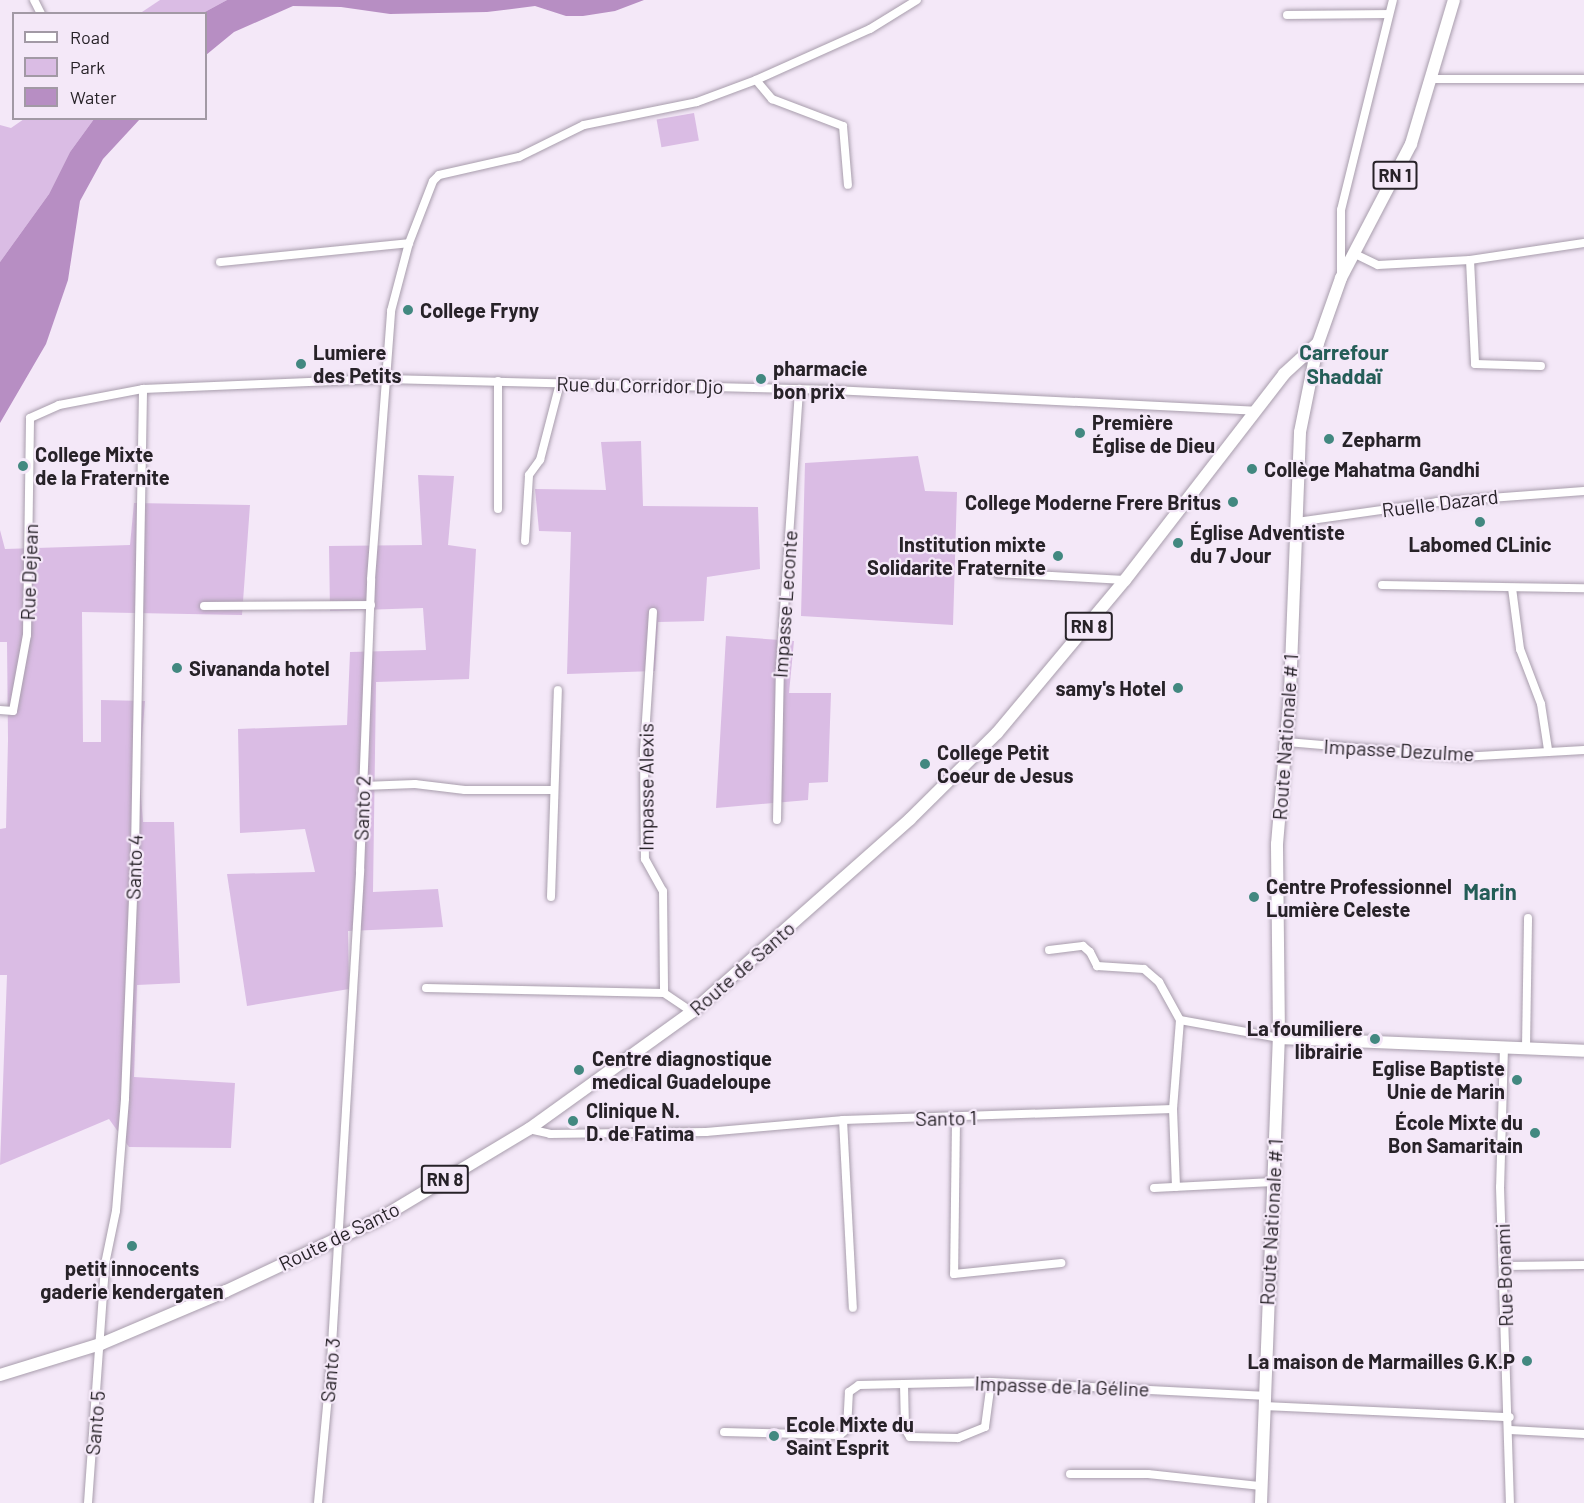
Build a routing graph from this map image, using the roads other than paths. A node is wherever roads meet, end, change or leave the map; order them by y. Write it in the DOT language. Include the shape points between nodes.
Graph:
graph roads {
  1 [pos="917,0"];
  2 [pos="1393,0"];
  3 [pos="1454,0"];
  4 [pos="1389,14"];
  5 [pos="1287,15"];
  6 [pos="1433,79"];
  7 [pos="1584,80"];
  8 [pos="756,81"];
  9 [pos="848,184"];
  10 [pos="409,243"];
  11 [pos="1584,243"];
  12 [pos="1355,254"];
  13 [pos="1470,260"];
  14 [pos="220,262"];
  15 [pos="1341,278"];
  16 [pos="1318,343"];
  17 [pos="1541,366"];
  18 [pos="386,379"];
  19 [pos="498,381"];
  20 [pos="560,383"];
  21 [pos="143,389"];
  22 [pos="799,389"];
  23 [pos="1255,411"];
  24 [pos="30,418"];
  25 [pos="1584,491"];
  26 [pos="498,509"];
  27 [pos="1297,522"];
  28 [pos="525,541"];
  29 [pos="997,573"];
  30 [pos="1125,580"];
  31 [pos="1382,585"];
  32 [pos="1512,588"];
  33 [pos="1584,588"];
  34 [pos="370,605"];
  35 [pos="204,606"];
  36 [pos="653,612"];
  37 [pos="558,690"];
  38 [pos="0,710"];
  39 [pos="1287,742"];
  40 [pos="1548,750"];
  41 [pos="1584,750"];
  42 [pos="363,786"];
  43 [pos="554,790"];
  44 [pos="777,819"];
  45 [pos="550,897"];
  46 [pos="1528,918"];
  47 [pos="1049,950"];
  48 [pos="426,988"];
  49 [pos="664,993"];
  50 [pos="692,1012"];
  51 [pos="1180,1020"];
  52 [pos="1279,1038"];
  53 [pos="1504,1047"];
  54 [pos="1526,1048"];
  55 [pos="1584,1051"];
  56 [pos="1173,1109"];
  57 [pos="956,1119"];
  58 [pos="843,1120"];
  59 [pos="529,1129"];
  60 [pos="1273,1182"];
  61 [pos="1176,1187"];
  62 [pos="1154,1188"];
  63 [pos="339,1238"];
  64 [pos="1061,1263"];
  65 [pos="1505,1266"];
  66 [pos="1584,1266"];
  67 [pos="853,1308"];
  68 [pos="101,1344"];
  69 [pos="0,1375"];
  70 [pos="991,1382"];
  71 [pos="904,1384"];
  72 [pos="1264,1401"];
  73 [pos="1510,1417"];
  74 [pos="1510,1430"];
  75 [pos="724,1432"];
  76 [pos="1584,1434"];
  77 [pos="1070,1474"];
  78 [pos="1261,1486"];
  79 [pos="88,1503"];
  80 [pos="318,1503"];
  81 [pos="1261,1503"];
  82 [pos="1510,1503"];
  1 -- 8 [label="street" via="870,29"];
  2 -- 4 [label="street"];
  3 -- 6 [label="main road, Route Nationale # 1 / RN 1"];
  4 -- 5 [label="street"];
  4 -- 15 [label="street" via="1341,210"];
  6 -- 7 [label="street"];
  6 -- 12 [label="main road, Route Nationale # 1 / RN 1" via="1411,144"];
  8 -- 9 [label="street" via="772,99 843,126"];
  8 -- 10 [label="street, Santo 2" via="697,102 584,125 519,156 435,177"];
  10 -- 14 [label="street"];
  10 -- 18 [label="street, Santo 2" via="391,311"];
  11 -- 13 [label="street"];
  12 -- 13 [label="street" via="1378,265"];
  12 -- 15 [label="main road, Route Nationale # 1 / RN 1"];
  13 -- 17 [label="street" via="1475,364"];
  15 -- 16 [label="main road, Route Nationale # 1 / RN 1"];
  16 -- 23 [label="main road, Route de Santo / RN 8" via="1295,361"];
  16 -- 27 [label="main road, Route Nationale # 1 / RN 1" via="1300,432"];
  18 -- 19 [label="street, Rue du Corridor Djo"];
  18 -- 21 [label="street, Rue du Corridor Djo"];
  18 -- 34 [label="street, Santo 2"];
  19 -- 20 [label="street, Rue du Corridor Djo"];
  19 -- 26 [label="street"];
  20 -- 22 [label="street, Rue du Corridor Djo"];
  20 -- 28 [label="street" via="540,460 529,475"];
  21 -- 24 [label="street, Rue du Corridor Djo" via="59,405"];
  21 -- 68 [label="street, Santo 4" via="127,1053"];
  22 -- 23 [label="street, Rue du Corridor Djo" via="1086,399"];
  22 -- 44 [label="street, Impasse Leconte" via="780,669"];
  23 -- 30 [label="main road, Route de Santo / RN 8"];
  24 -- 38 [label="street, Rue Dejean" via="27,635 13,711"];
  25 -- 27 [label="street, Ruelle Dazard" via="1437,501"];
  27 -- 39 [label="main road, Route Nationale # 1 / RN 1"];
  29 -- 30 [label="street"];
  30 -- 50 [label="main road, Route de Santo / RN 8" via="997,733 910,819"];
  31 -- 32 [label="street"];
  32 -- 33 [label="street"];
  32 -- 40 [label="street" via="1520,649 1539,698"];
  34 -- 35 [label="street"];
  34 -- 42 [label="street, Santo 2"];
  36 -- 49 [label="street, Impasse Alexis" via="642,802 645,859 663,891"];
  37 -- 43 [label="street"];
  39 -- 40 [label="street, Impasse Dezulme" via="1461,757"];
  39 -- 52 [label="main road, Route Nationale # 1 / RN 1" via="1277,843"];
  40 -- 41 [label="street, Impasse Dezulme"];
  42 -- 43 [label="street" via="414,784 465,790"];
  42 -- 63 [label="street, Santo 2"];
  43 -- 45 [label="street"];
  46 -- 54 [label="street"];
  47 -- 51 [label="street" via="1083,946 1097,966 1144,969 1159,982"];
  48 -- 49 [label="street"];
  49 -- 50 [label="street"];
  50 -- 59 [label="main road, Route de Santo / RN 8"];
  51 -- 52 [label="street"];
  51 -- 56 [label="street"];
  52 -- 53 [label="main road"];
  52 -- 60 [label="main road, Route Nationale # 1 / RN 1"];
  53 -- 54 [label="main road"];
  53 -- 65 [label="street, Rue Bonami" via="1500,1188"];
  54 -- 55 [label="main road"];
  56 -- 57 [label="street, Santo 1"];
  56 -- 61 [label="street"];
  57 -- 58 [label="street, Santo 1"];
  57 -- 64 [label="street" via="954,1274"];
  58 -- 59 [label="street, Santo 1" via="706,1132 550,1134"];
  58 -- 67 [label="street"];
  59 -- 63 [label="main road, Route de Santo / RN 8" via="379,1219"];
  60 -- 61 [label="street"];
  60 -- 72 [label="main road, Route Nationale # 1 / RN 1"];
  61 -- 62 [label="street"];
  63 -- 68 [label="main road, Route de Santo / RN 8"];
  63 -- 80 [label="street, Santo 3"];
  65 -- 66 [label="street"];
  65 -- 73 [label="street, Rue Bonami"];
  68 -- 69 [label="main road, Route de Santo / RN 8"];
  68 -- 79 [label="street, Santo 5"];
  70 -- 71 [label="street, Impasse de la Géline"];
  70 -- 71 [label="street" via="986,1427 958,1438 910,1437 905,1429"];
  70 -- 72 [label="street, Impasse de la Géline"];
  71 -- 75 [label="street, Impasse de la Géline" via="859,1385 851,1389 847,1429 840,1435"];
  72 -- 73 [label="street, Impasse de la Géline"];
  72 -- 78 [label="main road, Route Nationale # 1 / RN 1"];
  73 -- 74 [label="street, Rue Bonami"];
  74 -- 76 [label="street"];
  74 -- 82 [label="street, Rue Bonami"];
  77 -- 78 [label="street" via="1148,1474"];
  78 -- 81 [label="main road, Route Nationale # 1 / RN 1"];
}
